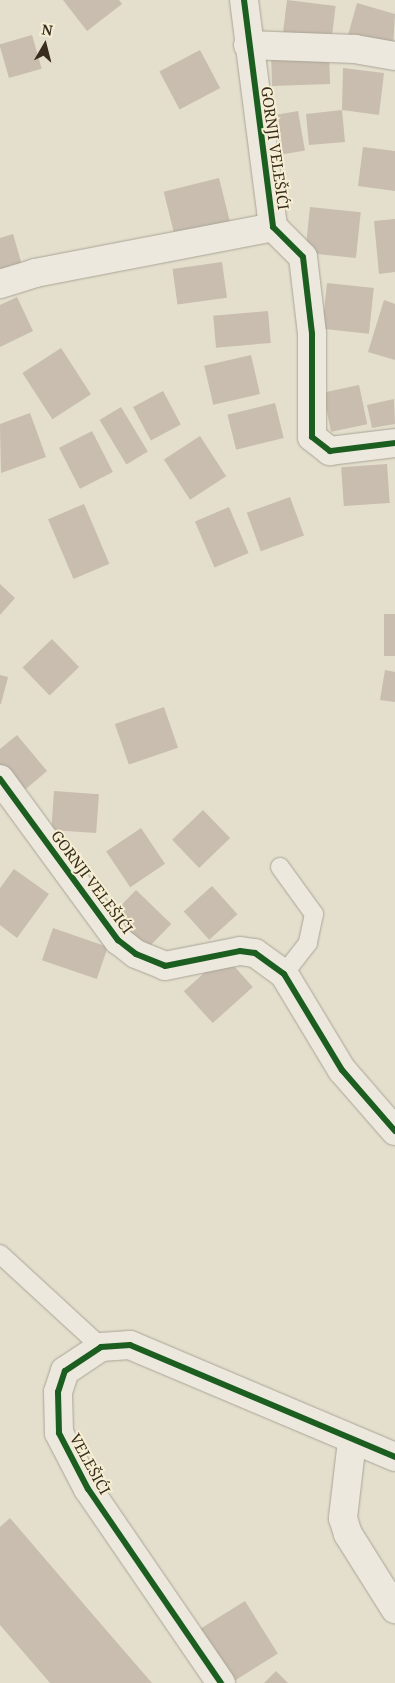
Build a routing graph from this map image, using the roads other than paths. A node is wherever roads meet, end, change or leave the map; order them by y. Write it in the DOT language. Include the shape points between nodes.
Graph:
graph roads {
  1 [pos="244,0"];
  2 [pos="248,45"];
  3 [pos="395,56"];
  4 [pos="273,227"];
  5 [pos="0,284"];
  6 [pos="395,443"];
  7 [pos="0,779"];
  8 [pos="280,867"];
  9 [pos="284,974"];
  10 [pos="395,1131"];
  11 [pos="0,1254"];
  12 [pos="101,1347"];
  13 [pos="352,1440"];
  14 [pos="395,1457"];
  15 [pos="395,1608"];
  16 [pos="221,1683"];
  1 -- 2 [label="street, GORNJI VELEŠIĆI"];
  2 -- 3 [label="street" via="355,49"];
  2 -- 4 [label="street, GORNJI VELEŠIĆI"];
  4 -- 5 [label="street, GORNJI VELEŠIĆI" via="35,273"];
  4 -- 6 [label="street, GORNJI VELEŠIĆI" via="303,257 312,334 312,437 330,452"];
  7 -- 9 [label="street, GORNJI VELEŠIĆI" via="118,940 136,954 164,966 240,951 255,953"];
  8 -- 9 [label="lane" via="314,914 308,943"];
  9 -- 10 [label="street, GORNJI VELEŠIĆI" via="342,1070"];
  11 -- 12 [label="lane"];
  12 -- 13 [label="street" via="130,1345"];
  12 -- 16 [label="street, VELEŠIĆI" via="66,1371 58,1392 59,1432 88,1489"];
  13 -- 14 [label="street"];
  13 -- 15 [label="street" via="343,1518 348,1534"];
}
